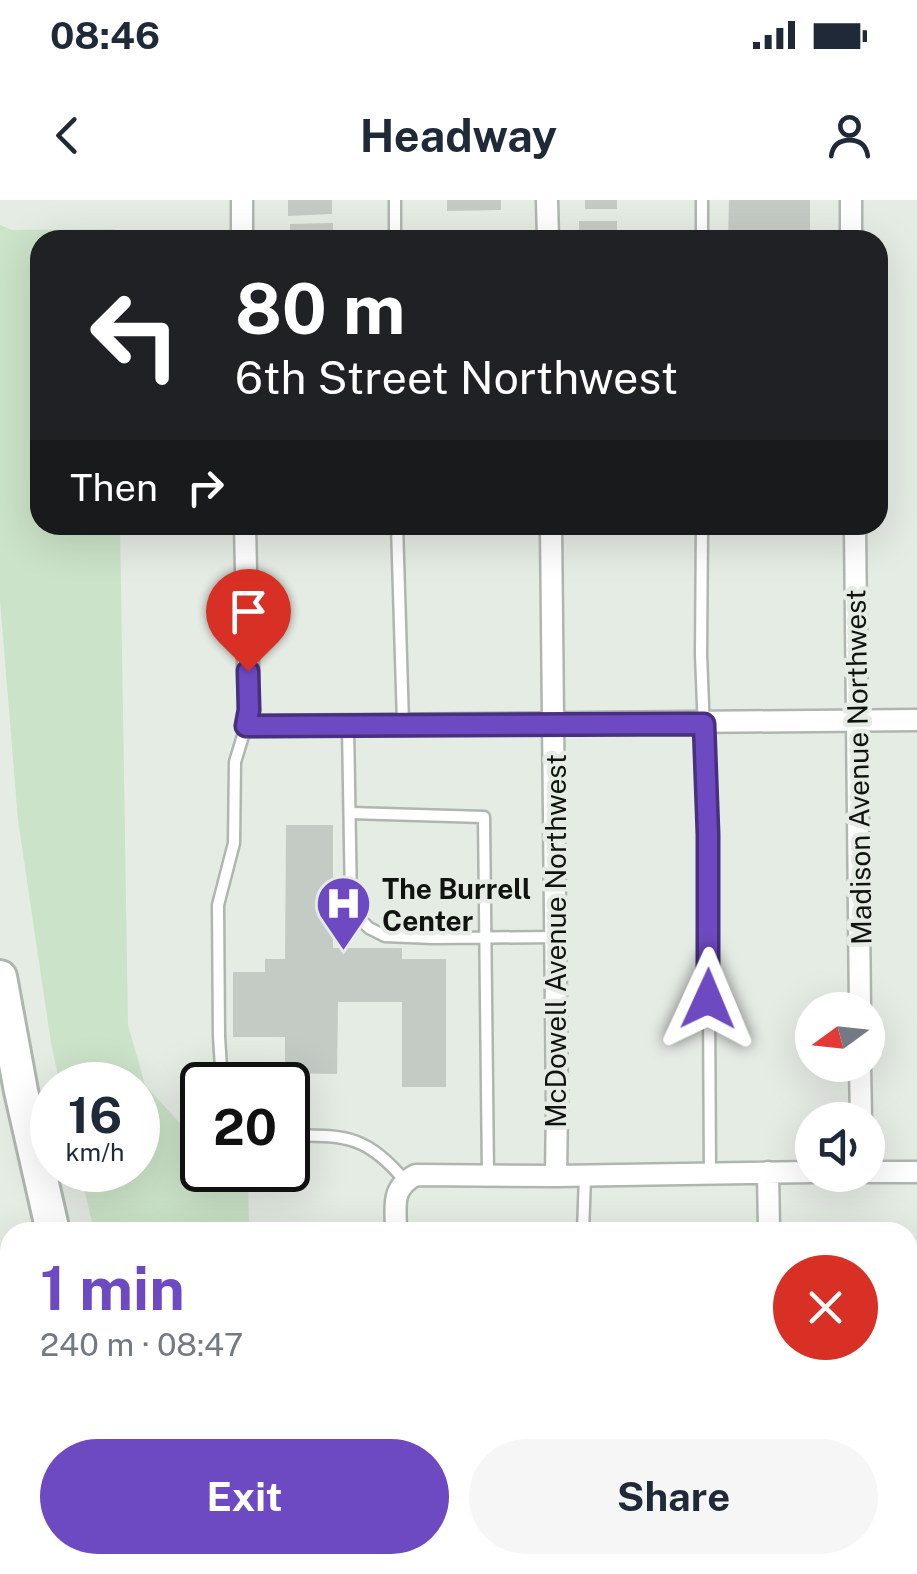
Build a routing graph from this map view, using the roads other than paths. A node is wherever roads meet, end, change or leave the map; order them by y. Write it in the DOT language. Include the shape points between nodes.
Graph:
graph roads {
  1 [pos="242,200"];
  2 [pos="395,200"];
  3 [pos="547,200"];
  4 [pos="702,200"];
  5 [pos="851,200"];
  6 [pos="242,230"];
  7 [pos="395,230"];
  8 [pos="548,230"];
  9 [pos="702,230"];
  10 [pos="852,230"];
  11 [pos="245,535"];
  12 [pos="398,535"];
  13 [pos="552,535"];
  14 [pos="702,535"];
  15 [pos="855,535"];
  16 [pos="858,720"];
  17 [pos="917,720"];
  18 [pos="348,724"];
  19 [pos="402,724"];
  20 [pos="553,724"];
  21 [pos="704,724"];
  22 [pos="246,726"];
  23 [pos="350,813"];
  24 [pos="486,937"];
  25 [pos="556,937"];
  26 [pos="0,977"];
  27 [pos="860,992"];
  28 [pos="221,1062"];
  29 [pos="310,1136"];
  30 [pos="768,1172"];
  31 [pos="795,1172"];
  32 [pos="885,1172"];
  33 [pos="917,1172"];
  34 [pos="710,1173"];
  35 [pos="488,1176"];
  36 [pos="556,1176"];
  37 [pos="585,1176"];
  38 [pos="405,1181"];
  39 [pos="51,1222"];
  40 [pos="396,1222"];
  41 [pos="583,1222"];
  42 [pos="769,1222"];
  1 -- 6 [label="street"];
  2 -- 7 [label="lane"];
  3 -- 8 [label="street"];
  4 -- 9 [label="lane"];
  5 -- 10 [label="street"];
  11 -- 22 [label="street"];
  12 -- 19 [label="lane"];
  13 -- 20 [label="street, McDowell Avenue Northwest"];
  14 -- 21 [label="lane"];
  15 -- 16 [label="street, Madison Avenue Northwest"];
  16 -- 17 [label="street"];
  16 -- 21 [label="street"];
  16 -- 27 [label="street, Madison Avenue Northwest"];
  18 -- 19 [label="street"];
  18 -- 22 [label="street"];
  18 -- 23 [label="lane"];
  19 -- 20 [label="street"];
  20 -- 21 [label="street"];
  20 -- 25 [label="street, McDowell Avenue Northwest"];
  21 -- 34 [label="lane"];
  22 -- 28 [label="lane" via="236,762 234,844 218,905"];
  23 -- 24 [label="lane" via="352,903 368,928 385,936"];
  23 -- 24 [label="lane" via="484,817"];
  24 -- 25 [label="lane"];
  24 -- 35 [label="lane"];
  25 -- 36 [label="street, McDowell Avenue Northwest"];
  26 -- 39 [label="main road"];
  29 -- 38 [label="lane" via="370,1146"];
  30 -- 31 [label="street"];
  30 -- 34 [label="street"];
  30 -- 42 [label="street"];
  32 -- 33 [label="street"];
  34 -- 37 [label="street"];
  35 -- 36 [label="street"];
  35 -- 38 [label="street" via="416,1175"];
  36 -- 37 [label="street"];
  37 -- 41 [label="lane"];
  38 -- 40 [label="street" via="396,1196"];
}
